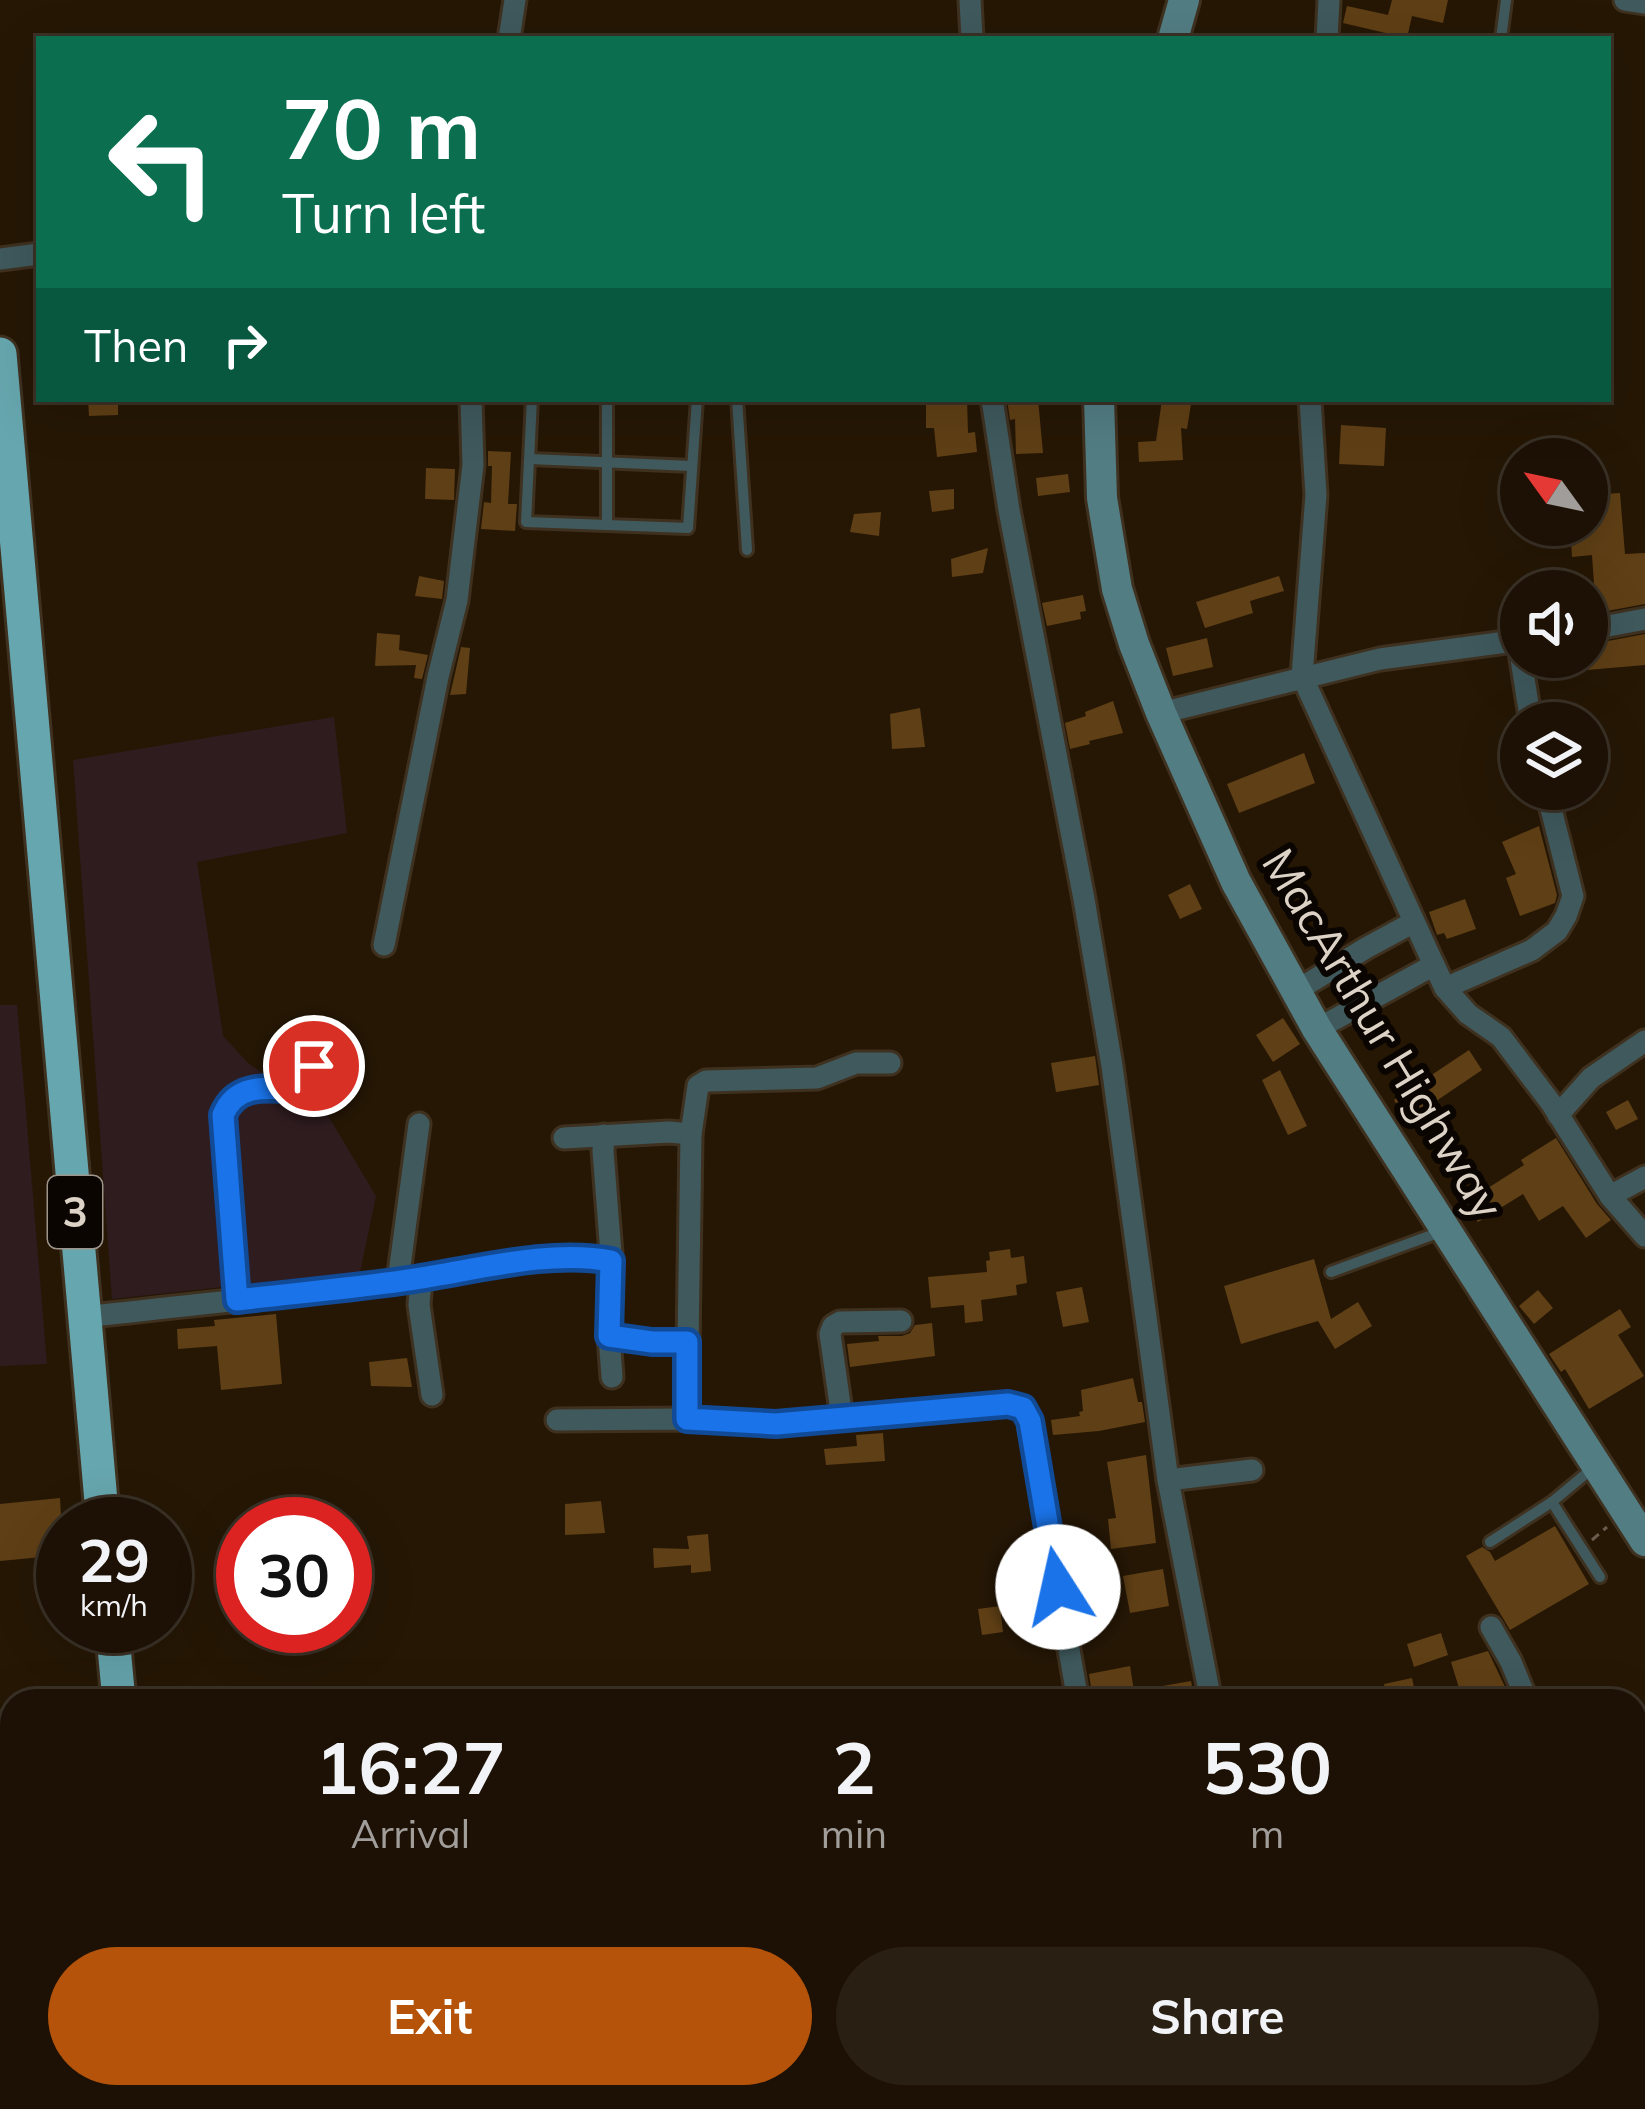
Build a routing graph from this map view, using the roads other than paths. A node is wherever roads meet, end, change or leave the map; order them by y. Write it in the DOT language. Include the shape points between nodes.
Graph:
graph roads {
  1 [pos="515,0"];
  2 [pos="970,0"];
  3 [pos="1184,0"];
  4 [pos="1329,0"];
  5 [pos="1506,0"];
  6 [pos="1625,0"];
  7 [pos="1645,4"];
  8 [pos="509,36"];
  9 [pos="972,36"];
  10 [pos="1174,36"];
  11 [pos="1327,36"];
  12 [pos="1501,36"];
  13 [pos="36,254"];
  14 [pos="0,260"];
  15 [pos="0,355"];
  16 [pos="470,402"];
  17 [pos="532,402"];
  18 [pos="607,402"];
  19 [pos="697,402"];
  20 [pos="738,402"];
  21 [pos="992,402"];
  22 [pos="1099,402"];
  23 [pos="1310,402"];
  24 [pos="530,459"];
  25 [pos="607,462"];
  26 [pos="692,466"];
  27 [pos="607,525"];
  28 [pos="747,550"];
  29 [pos="1645,619"];
  30 [pos="1608,626"];
  31 [pos="1500,643"];
  32 [pos="1303,676"];
  33 [pos="1161,713"];
  34 [pos="1551,810"];
  35 [pos="1414,922"];
  36 [pos="384,945"];
  37 [pos="1434,965"];
  38 [pos="1445,988"];
  39 [pos="1296,991"];
  40 [pos="1317,1029"];
  41 [pos="314,1040"];
  42 [pos="1645,1041"];
  43 [pos="890,1063"];
  44 [pos="1558,1115"];
  45 [pos="418,1124"];
  46 [pos="691,1134"];
  47 [pos="604,1135"];
  48 [pos="564,1138"];
  49 [pos="1645,1177"];
  50 [pos="1610,1196"];
  51 [pos="1447,1230"];
  52 [pos="1645,1236"];
  53 [pos="611,1261"];
  54 [pos="1331,1273"];
  55 [pos="410,1280"];
  56 [pos="237,1300"];
  57 [pos="84,1316"];
  58 [pos="901,1321"];
  59 [pos="609,1336"];
  60 [pos="687,1342"];
  61 [pos="613,1378"];
  62 [pos="432,1395"];
  63 [pos="842,1418"];
  64 [pos="687,1419"];
  65 [pos="557,1420"];
  66 [pos="1595,1466"];
  67 [pos="1252,1469"];
  68 [pos="1168,1480"];
  69 [pos="101,1497"];
  70 [pos="1552,1502"];
  71 [pos="1645,1541"];
  72 [pos="1490,1542"];
  73 [pos="1600,1577"];
  74 [pos="1491,1627"];
  75 [pos="115,1653"];
  76 [pos="118,1689"];
  77 [pos="1076,1689"];
  78 [pos="1209,1689"];
  79 [pos="1522,1689"];
  1 -- 8 [label="street"];
  2 -- 9 [label="street"];
  3 -- 10 [label="main road"];
  4 -- 11 [label="street"];
  5 -- 12 [label="lane"];
  6 -- 7 [label="street"];
  13 -- 14 [label="street"];
  15 -- 57 [label="highway, 3"];
  16 -- 36 [label="street" via="473,465 457,600"];
  17 -- 24 [label="lane"];
  18 -- 25 [label="lane"];
  19 -- 26 [label="lane"];
  20 -- 28 [label="lane"];
  21 -- 68 [label="street" via="1108,1045"];
  22 -- 33 [label="main road, MacArthur Highway" via="1112,563"];
  23 -- 32 [label="street" via="1316,495"];
  24 -- 25 [label="lane"];
  24 -- 27 [label="lane" via="526,522"];
  25 -- 26 [label="lane"];
  25 -- 27 [label="lane"];
  26 -- 27 [label="lane" via="688,528"];
  29 -- 30 [label="street"];
  31 -- 32 [label="street"];
  32 -- 33 [label="street"];
  32 -- 35 [label="street"];
  33 -- 39 [label="main road, MacArthur Highway" via="1236,882"];
  34 -- 38 [label="street" via="1573,896 1566,916 1532,950"];
  35 -- 37 [label="street"];
  35 -- 39 [label="street"];
  37 -- 38 [label="street"];
  37 -- 40 [label="street"];
  38 -- 44 [label="street" via="1501,1037"];
  39 -- 40 [label="main road, MacArthur Highway"];
  40 -- 51 [label="main road, MacArthur Highway"];
  41 -- 56 [label="street" via="304,1090 248,1089 223,1115"];
  42 -- 44 [label="street" via="1592,1078"];
  43 -- 46 [label="street" via="817,1078 706,1081 698,1086"];
  44 -- 50 [label="street"];
  45 -- 55 [label="street"];
  46 -- 47 [label="street"];
  46 -- 60 [label="street"];
  47 -- 48 [label="street"];
  47 -- 53 [label="street"];
  49 -- 50 [label="street"];
  50 -- 52 [label="street"];
  51 -- 54 [label="lane"];
  51 -- 66 [label="main road, MacArthur Highway"];
  53 -- 55 [label="street" via="520,1262"];
  53 -- 59 [label="street"];
  55 -- 56 [label="street"];
  55 -- 62 [label="street"];
  56 -- 57 [label="street"];
  57 -- 69 [label="highway, 3"];
  58 -- 63 [label="street" via="833,1326"];
  59 -- 60 [label="street"];
  59 -- 61 [label="street"];
  60 -- 64 [label="street"];
  63 -- 64 [label="street"];
  63 -- 77 [label="street" via="1023,1408"];
  64 -- 65 [label="street"];
  66 -- 70 [label="lane"];
  66 -- 71 [label="main road, MacArthur Highway"];
  67 -- 68 [label="street"];
  68 -- 78 [label="street"];
  70 -- 72 [label="lane"];
  70 -- 73 [label="lane"];
  74 -- 79 [label="street"];
  75 -- 76 [label="highway"];
}
